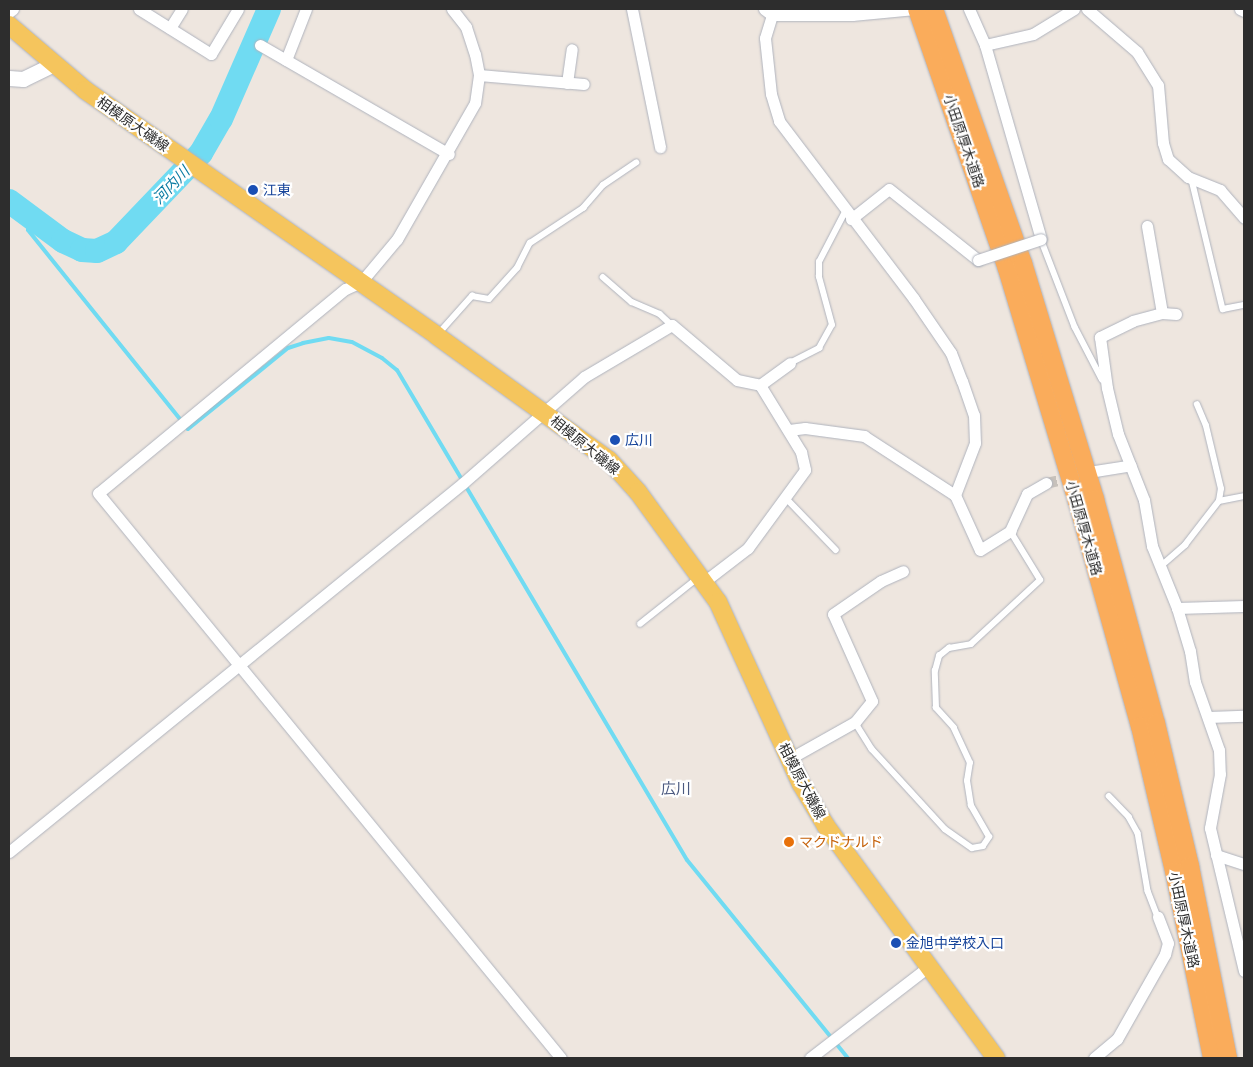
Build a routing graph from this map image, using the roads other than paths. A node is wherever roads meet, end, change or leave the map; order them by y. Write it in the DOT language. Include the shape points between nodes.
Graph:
graph roads {
  1 [pos="13,9"];
  2 [pos="139,9"];
  3 [pos="182,9"];
  4 [pos="238,9"];
  5 [pos="306,9"];
  6 [pos="452,9"];
  7 [pos="632,9"];
  8 [pos="934,9"];
  9 [pos="969,9"];
  10 [pos="1074,9"];
  11 [pos="1087,9"];
  12 [pos="1240,9"];
  13 [pos="912,10"];
  14 [pos="772,11"];
  15 [pos="1244,11"];
  16 [pos="9,12"];
  17 [pos="9,26"];
  18 [pos="170,28"];
  19 [pos="260,44"];
  20 [pos="985,45"];
  21 [pos="572,49"];
  22 [pos="286,60"];
  23 [pos="52,65"];
  24 [pos="479,75"];
  25 [pos="9,78"];
  26 [pos="567,83"];
  27 [pos="584,84"];
  28 [pos="660,147"];
  29 [pos="449,154"];
  30 [pos="636,163"];
  31 [pos="1191,178"];
  32 [pos="848,215"];
  33 [pos="1244,218"];
  34 [pos="1147,226"];
  35 [pos="1041,239"];
  36 [pos="603,278"];
  37 [pos="360,282"];
  38 [pos="1244,305"];
  39 [pos="1162,314"];
  40 [pos="1176,314"];
  41 [pos="672,325"];
  42 [pos="437,336"];
  43 [pos="790,363"];
  44 [pos="760,385"];
  45 [pos="1106,388"];
  46 [pos="1196,405"];
  47 [pos="545,412"];
  48 [pos="789,430"];
  49 [pos="1131,464"];
  50 [pos="1095,471"];
  51 [pos="1046,483"];
  52 [pos="955,495"];
  53 [pos="1244,496"];
  54 [pos="786,498"];
  55 [pos="1219,501"];
  56 [pos="1010,531"];
  57 [pos="836,550"];
  58 [pos="1161,566"];
  59 [pos="902,571"];
  60 [pos="703,578"];
  61 [pos="1244,606"];
  62 [pos="1177,608"];
  63 [pos="640,624"];
  64 [pos="240,665"];
  65 [pos="1244,716"];
  66 [pos="1208,717"];
  67 [pos="854,722"];
  68 [pos="789,759"];
  69 [pos="1110,796"];
  70 [pos="9,852"];
  71 [pos="1216,856"];
  72 [pos="1244,864"];
  73 [pos="1158,917"];
  74 [pos="928,967"];
  75 [pos="1244,972"];
  76 [pos="1217,1037"];
  77 [pos="561,1058"];
  78 [pos="810,1058"];
  79 [pos="996,1058"];
  80 [pos="1094,1058"];
  81 [pos="1212,1058"];
  82 [pos="1228,1058"];
  1 -- 16 [label="street"];
  2 -- 18 [label="street"];
  3 -- 18 [label="street"];
  4 -- 18 [label="street" via="211,54"];
  5 -- 22 [label="street"];
  6 -- 24 [label="street" via="466,26"];
  7 -- 28 [label="street"];
  8 -- 76 [label="highway, 小田原厚木道路" via="1023,263 1095,499 1156,723"];
  9 -- 20 [label="street"];
  10 -- 20 [label="street" via="1034,34"];
  11 -- 31 [label="street" via="1137,52 1147,66 1158,85 1163,143 1168,159"];
  12 -- 15 [label="street"];
  13 -- 14 [label="street"];
  13 -- 76 [label="highway, 小田原厚木道路" via="1004,260 1077,501 1140,726"];
  14 -- 32 [label="street" via="765,38 771,94 779,121"];
  17 -- 23 [label="main road, 相模原大磯線"];
  19 -- 22 [label="street"];
  20 -- 35 [label="street"];
  21 -- 26 [label="street"];
  22 -- 29 [label="street"];
  23 -- 25 [label="main road" via="23,79"];
  23 -- 37 [label="main road, 相模原大磯線"];
  24 -- 26 [label="street"];
  24 -- 29 [label="street" via="475,103"];
  26 -- 27 [label="street"];
  29 -- 37 [label="street" via="397,239"];
  30 -- 42 [label="lane" via="603,185 583,208 530,243 517,268 489,299 472,296"];
  31 -- 33 [label="street" via="1220,190"];
  31 -- 38 [label="lane" via="1223,309"];
  32 -- 35 [label="street, bridge" via="888,189 978,260"];
  32 -- 43 [label="lane" via="819,262 819,277 832,325 819,348"];
  32 -- 52 [label="street" via="951,353 962,381 974,415 976,443"];
  34 -- 39 [label="street"];
  35 -- 45 [label="lane" via="1075,327"];
  36 -- 41 [label="lane" via="632,302 660,314"];
  37 -- 42 [label="main road, 相模原大磯線"];
  37 -- 64 [label="street" via="346,289 98,493"];
  39 -- 40 [label="street"];
  39 -- 45 [label="street" via="1133,322 1100,337"];
  41 -- 44 [label="street" via="737,380"];
  41 -- 47 [label="street" via="584,377"];
  42 -- 47 [label="main road, 相模原大磯線"];
  43 -- 44 [label="street"];
  44 -- 48 [label="street"];
  45 -- 49 [label="street" via="1118,434"];
  46 -- 55 [label="lane" via="1206,426 1221,489"];
  47 -- 60 [label="main road, 相模原大磯線" via="609,460 638,492"];
  47 -- 64 [label="street"];
  48 -- 52 [label="street" via="805,428 864,436"];
  48 -- 54 [label="street" via="801,452 805,470"];
  49 -- 50 [label="street"];
  49 -- 58 [label="street" via="1144,500 1152,546"];
  51 -- 56 [label="street" via="1027,494"];
  52 -- 56 [label="street" via="980,550"];
  53 -- 55 [label="lane"];
  54 -- 57 [label="lane"];
  54 -- 60 [label="street" via="748,548"];
  55 -- 58 [label="lane" via="1185,545"];
  56 -- 67 [label="lane" via="1040,580 971,644 949,648 939,656 936,671 936,708 954,728 970,763 967,781 971,806 989,837 983,846 972,848 945,829 872,749"];
  58 -- 62 [label="street"];
  59 -- 67 [label="street" via="881,581 833,614 872,701"];
  60 -- 63 [label="lane"];
  60 -- 68 [label="main road, 相模原大磯線" via="739,645"];
  61 -- 62 [label="street"];
  62 -- 66 [label="street" via="1195,682"];
  64 -- 70 [label="street"];
  64 -- 77 [label="street"];
  65 -- 66 [label="street"];
  66 -- 71 [label="street" via="1219,750 1220,774 1210,828"];
  67 -- 68 [label="street"];
  68 -- 74 [label="main road, 相模原大磯線" via="826,826"];
  69 -- 73 [label="lane" via="1138,832 1148,891"];
  71 -- 72 [label="street"];
  71 -- 75 [label="street"];
  73 -- 80 [label="street" via="1168,943 1166,954 1117,1039"];
  74 -- 78 [label="street"];
  74 -- 79 [label="main road, 相模原大磯線"];
  76 -- 81 [label="highway, 小田原厚木道路"];
  76 -- 82 [label="highway, 小田原厚木道路"];
}
